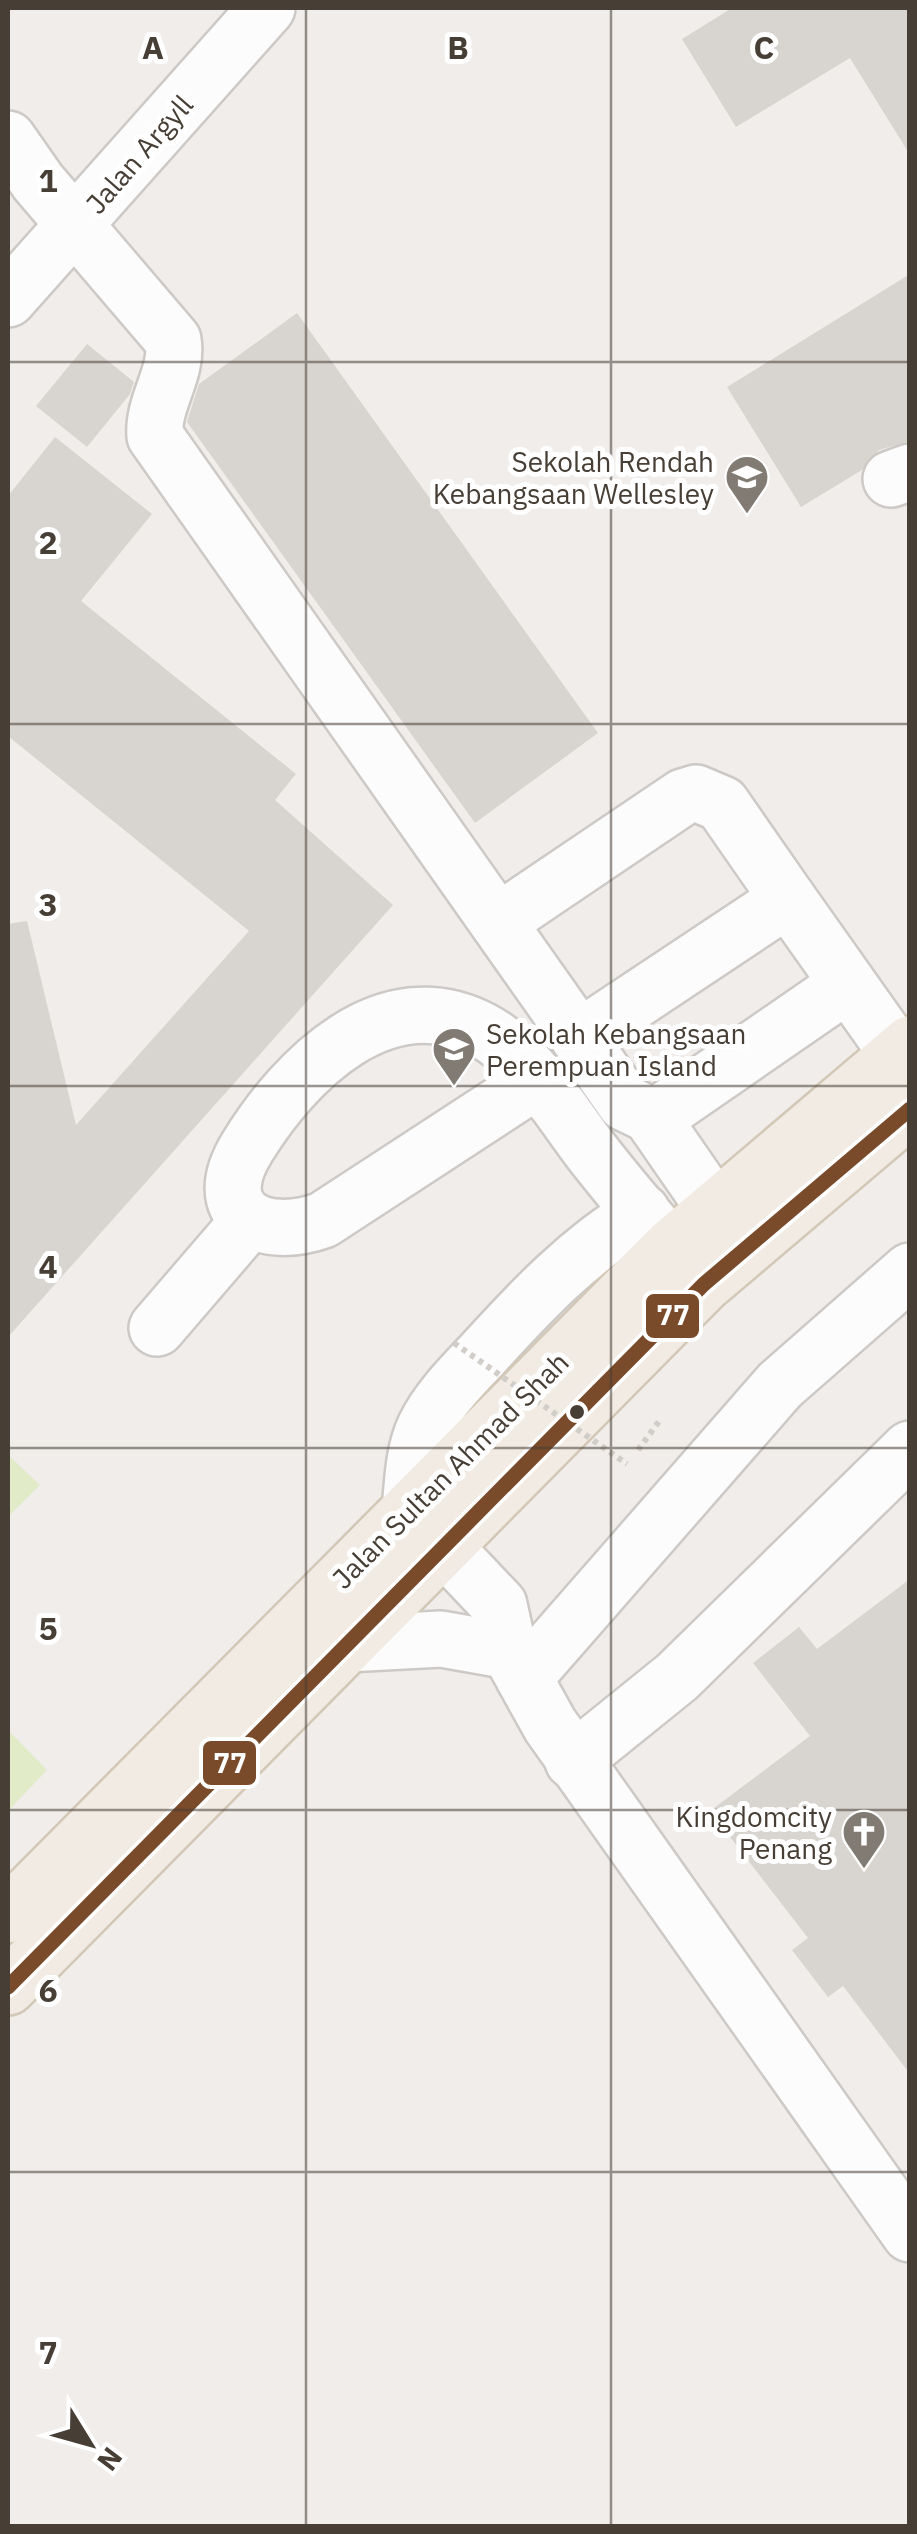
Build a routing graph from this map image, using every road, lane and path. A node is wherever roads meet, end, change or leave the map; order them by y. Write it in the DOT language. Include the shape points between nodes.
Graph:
graph roads {
  1 [pos="267,8"];
  2 [pos="8,139"];
  3 [pos="76,225"];
  4 [pos="8,299"];
  5 [pos="788,900"];
  6 [pos="498,922"];
  7 [pos="848,984"];
  8 [pos="580,1038"];
  9 [pos="903,1049"];
  10 [pos="536,1081"];
  11 [pos="910,1109"];
  12 [pos="650,1115"];
  13 [pos="715,1209"];
  14 [pos="249,1221"];
  15 [pos="672,1248"];
  16 [pos="910,1271"];
  17 [pos="156,1328"];
  18 [pos="454,1343"];
  19 [pos="666,1411"];
  20 [pos="910,1448"];
  21 [pos="427,1528"];
  22 [pos="347,1644"];
  23 [pos="517,1665"];
  24 [pos="574,1761"];
  25 [pos="8,1914"];
  26 [pos="8,1987"];
  27 [pos="910,2234"];
  1 -- 3 [label="street, Jalan Argyll"];
  2 -- 3 [label="street"];
  3 -- 4 [label="street, Jalan Argyll"];
  3 -- 6 [label="street" via="173,340 155,436"];
  5 -- 6 [label="street" via="722,804 696,793"];
  5 -- 7 [label="street"];
  5 -- 8 [label="street"];
  6 -- 8 [label="street"];
  7 -- 9 [label="street"];
  7 -- 12 [label="street"];
  8 -- 12 [label="street" via="625,1104"];
  9 -- 13 [label="main road, Jalan Sultan Ahmad Shah"];
  10 -- 14 [label="street" via="323,1220 298,1229"];
  10 -- 14 [label="street" via="504,1045 457,1020 401,1016 365,1028 294,1084 246,1148 231,1190"];
  10 -- 15 [label="street"];
  11 -- 15 [label="main road, Jalan Sultan Ahmad Shah"];
  12 -- 13 [label="street"];
  13 -- 15 [label="main road, Jalan Sultan Ahmad Shah"];
  14 -- 17 [label="street"];
  15 -- 21 [label="main road, Jalan Sultan Ahmad Shah"];
  15 -- 21 [label="street" via="603,1236 536,1294 452,1388 416,1451"];
  16 -- 23 [label="street" via="780,1385"];
  18 -- 19 [label="path, bridge" via="627,1464"];
  20 -- 24 [label="street" via="677,1677"];
  21 -- 22 [label="main road, Jalan Sultan Ahmad Shah"];
  21 -- 23 [label="street" via="499,1605"];
  21 -- 25 [label="main road, Jalan Sultan Ahmad Shah"];
  22 -- 23 [label="street" via="441,1639"];
  22 -- 26 [label="main road, Jalan Sultan Ahmad Shah"];
  23 -- 24 [label="street"];
  24 -- 27 [label="street"];
}
